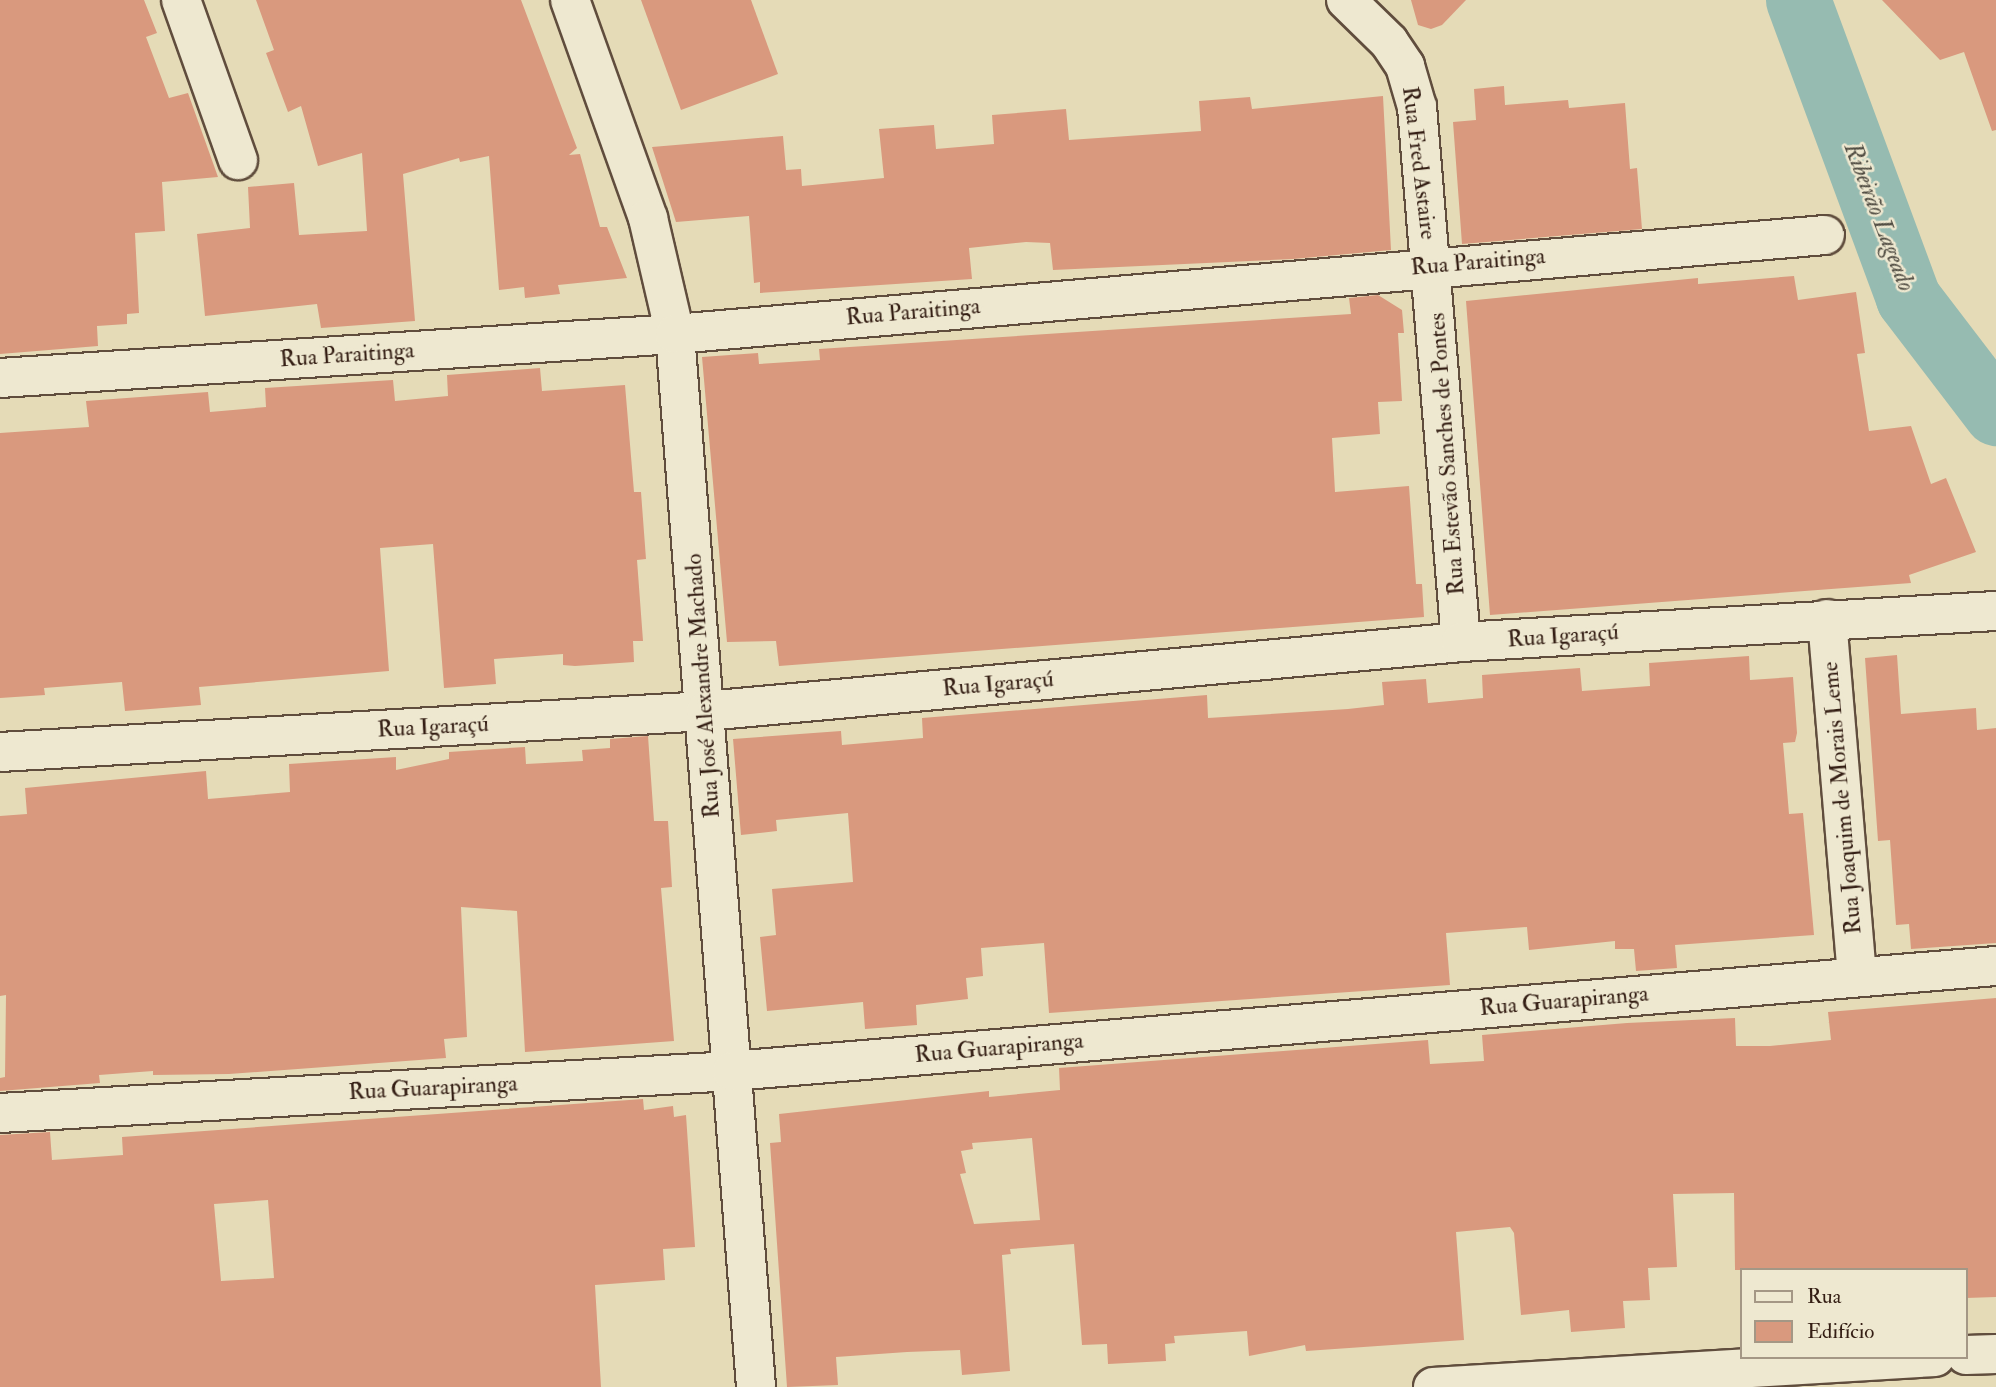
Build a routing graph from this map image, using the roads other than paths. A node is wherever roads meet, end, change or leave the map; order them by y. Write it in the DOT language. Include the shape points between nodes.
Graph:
graph roads {
  1 [pos="181,0"];
  2 [pos="570,0"];
  3 [pos="1346,0"];
  4 [pos="239,160"];
  5 [pos="1825,235"];
  6 [pos="1432,265"];
  7 [pos="675,334"];
  8 [pos="0,378"];
  9 [pos="1996,611"];
  10 [pos="1827,619"];
  11 [pos="1461,642"];
  12 [pos="706,711"];
  13 [pos="0,752"];
  14 [pos="1996,966"];
  15 [pos="1857,976"];
  16 [pos="733,1070"];
  17 [pos="0,1113"];
  18 [pos="1996,1354"];
  19 [pos="1968,1355"];
  20 [pos="1902,1359"];
  21 [pos="756,1387"];
  22 [pos="1433,1387"];
  1 -- 4 [label="street"];
  2 -- 7 [label="street, Rua José Alexandre Machado" via="648,218"];
  3 -- 6 [label="street, Rua Fred Astaire" via="1389,42 1405,66 1417,107"];
  5 -- 6 [label="street, Rua Paraitinga"];
  6 -- 7 [label="street, Rua Paraitinga"];
  6 -- 11 [label="street, Rua Estevão Sanches de Pontes"];
  7 -- 8 [label="street, Rua Paraitinga"];
  7 -- 12 [label="street, Rua José Alexandre Machado"];
  9 -- 10 [label="street, Rua Igaraçú"];
  10 -- 11 [label="street, Rua Igaraçú"];
  10 -- 15 [label="street, Rua Joaquim de Morais Leme"];
  11 -- 12 [label="street, Rua Igaraçú"];
  12 -- 13 [label="street, Rua Igaraçú"];
  12 -- 16 [label="street, Rua José Alexandre Machado"];
  14 -- 15 [label="street, Rua Guarapiranga"];
  15 -- 16 [label="street, Rua Guarapiranga"];
  16 -- 17 [label="street, Rua Guarapiranga"];
  16 -- 21 [label="street, Rua José Alexandre Machado"];
  18 -- 19 [label="street"];
  20 -- 22 [label="street"];
}
